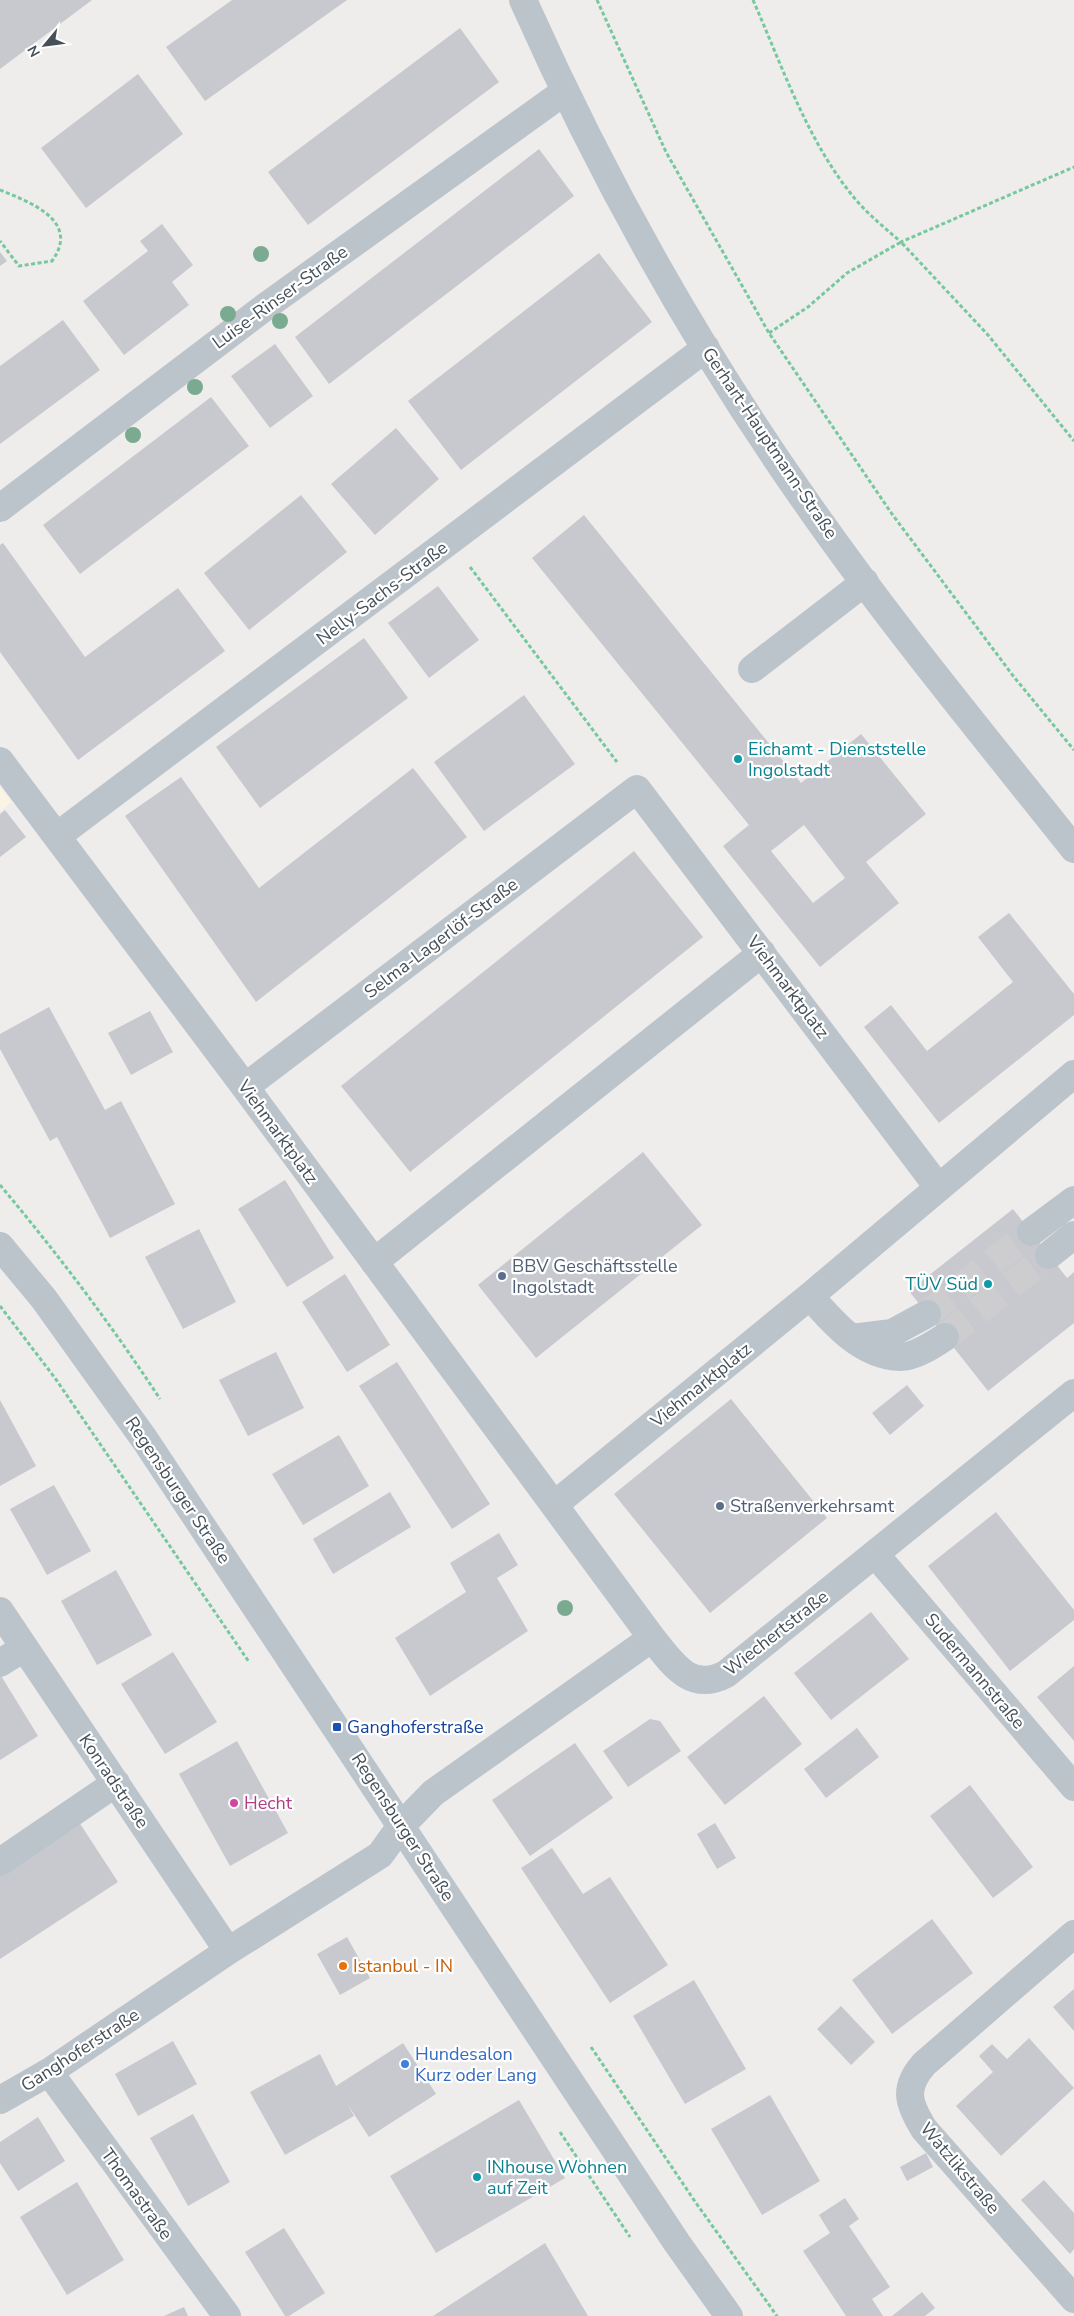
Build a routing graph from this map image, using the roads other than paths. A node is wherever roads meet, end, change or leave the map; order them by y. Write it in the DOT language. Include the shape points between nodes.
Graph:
graph roads {
  1 [pos="523,0"];
  2 [pos="564,92"];
  3 [pos="706,348"];
  4 [pos="0,508"];
  5 [pos="865,582"];
  6 [pos="752,669"];
  7 [pos="0,761"];
  8 [pos="636,788"];
  9 [pos="57,836"];
  10 [pos="1074,849"];
  11 [pos="762,953"];
  12 [pos="1074,1074"];
  13 [pos="245,1087"];
  14 [pos="938,1187"];
  15 [pos="1074,1200"];
  16 [pos="1031,1232"];
  17 [pos="1074,1235"];
  18 [pos="0,1246"];
  19 [pos="1050,1255"];
  20 [pos="374,1262"];
  21 [pos="810,1296"];
  22 [pos="927,1314"];
  23 [pos="946,1337"];
  24 [pos="852,1338"];
  25 [pos="1074,1393"];
  26 [pos="554,1505"];
  27 [pos="875,1554"];
  28 [pos="0,1611"];
  29 [pos="652,1638"];
  30 [pos="24,1648"];
  31 [pos="0,1663"];
  32 [pos="116,1783"];
  33 [pos="1074,1787"];
  34 [pos="401,1826"];
  35 [pos="0,1862"];
  36 [pos="1074,1934"];
  37 [pos="228,1952"];
  38 [pos="48,2072"];
  39 [pos="0,2100"];
  40 [pos="1074,2299"];
  41 [pos="725,2315"];
  42 [pos="227,2316"];
  1 -- 2 [label="street, Gerhart-Hauptmann-Straße"];
  2 -- 3 [label="street, Gerhart-Hauptmann-Straße" via="631,222"];
  2 -- 4 [label="street, Luise-Rinser-Straße" via="269,304"];
  3 -- 5 [label="street, Gerhart-Hauptmann-Straße" via="797,489"];
  3 -- 9 [label="street, Nelly-Sachs-Straße"];
  5 -- 6 [label="street"];
  5 -- 10 [label="street, Gerhart-Hauptmann-Straße"];
  7 -- 9 [label="street, Viehmarktplatz"];
  8 -- 11 [label="street, Viehmarktplatz"];
  8 -- 13 [label="street, Selma-Lagerlöf-Straße"];
  9 -- 13 [label="street, Viehmarktplatz"];
  11 -- 14 [label="street, Viehmarktplatz"];
  11 -- 20 [label="street"];
  12 -- 14 [label="street, Viehmarktplatz"];
  13 -- 20 [label="street, Viehmarktplatz"];
  14 -- 21 [label="street, Viehmarktplatz"];
  15 -- 16 [label="street"];
  17 -- 19 [label="street"];
  18 -- 34 [label="street, Regensburger Straße" via="44,1299 145,1440"];
  20 -- 26 [label="street, Viehmarktplatz"];
  21 -- 24 [label="street"];
  21 -- 26 [label="street, Viehmarktplatz"];
  22 -- 24 [label="street" via="892,1333"];
  23 -- 24 [label="street" via="931,1347 902,1357 877,1354"];
  25 -- 27 [label="street, Wiechertstraße"];
  26 -- 29 [label="street, Viehmarktplatz"];
  27 -- 29 [label="street, Wiechertstraße" via="726,1674 714,1680 702,1680 680,1671"];
  27 -- 33 [label="street, Sudermannstraße"];
  28 -- 30 [label="street, Konradstraße"];
  29 -- 34 [label="street" via="433,1793"];
  30 -- 31 [label="street"];
  30 -- 32 [label="street, Konradstraße"];
  32 -- 35 [label="street"];
  32 -- 37 [label="street, Konradstraße"];
  34 -- 37 [label="street, Ganghoferstraße" via="380,1855"];
  34 -- 41 [label="street, Regensburger Straße"];
  36 -- 40 [label="street, Watzlikstraße" via="924,2064 914,2076 909,2091 913,2110 924,2129"];
  37 -- 38 [label="street, Ganghoferstraße"];
  38 -- 39 [label="street, Ganghoferstraße"];
  38 -- 42 [label="street, Thomastraße"];
}
